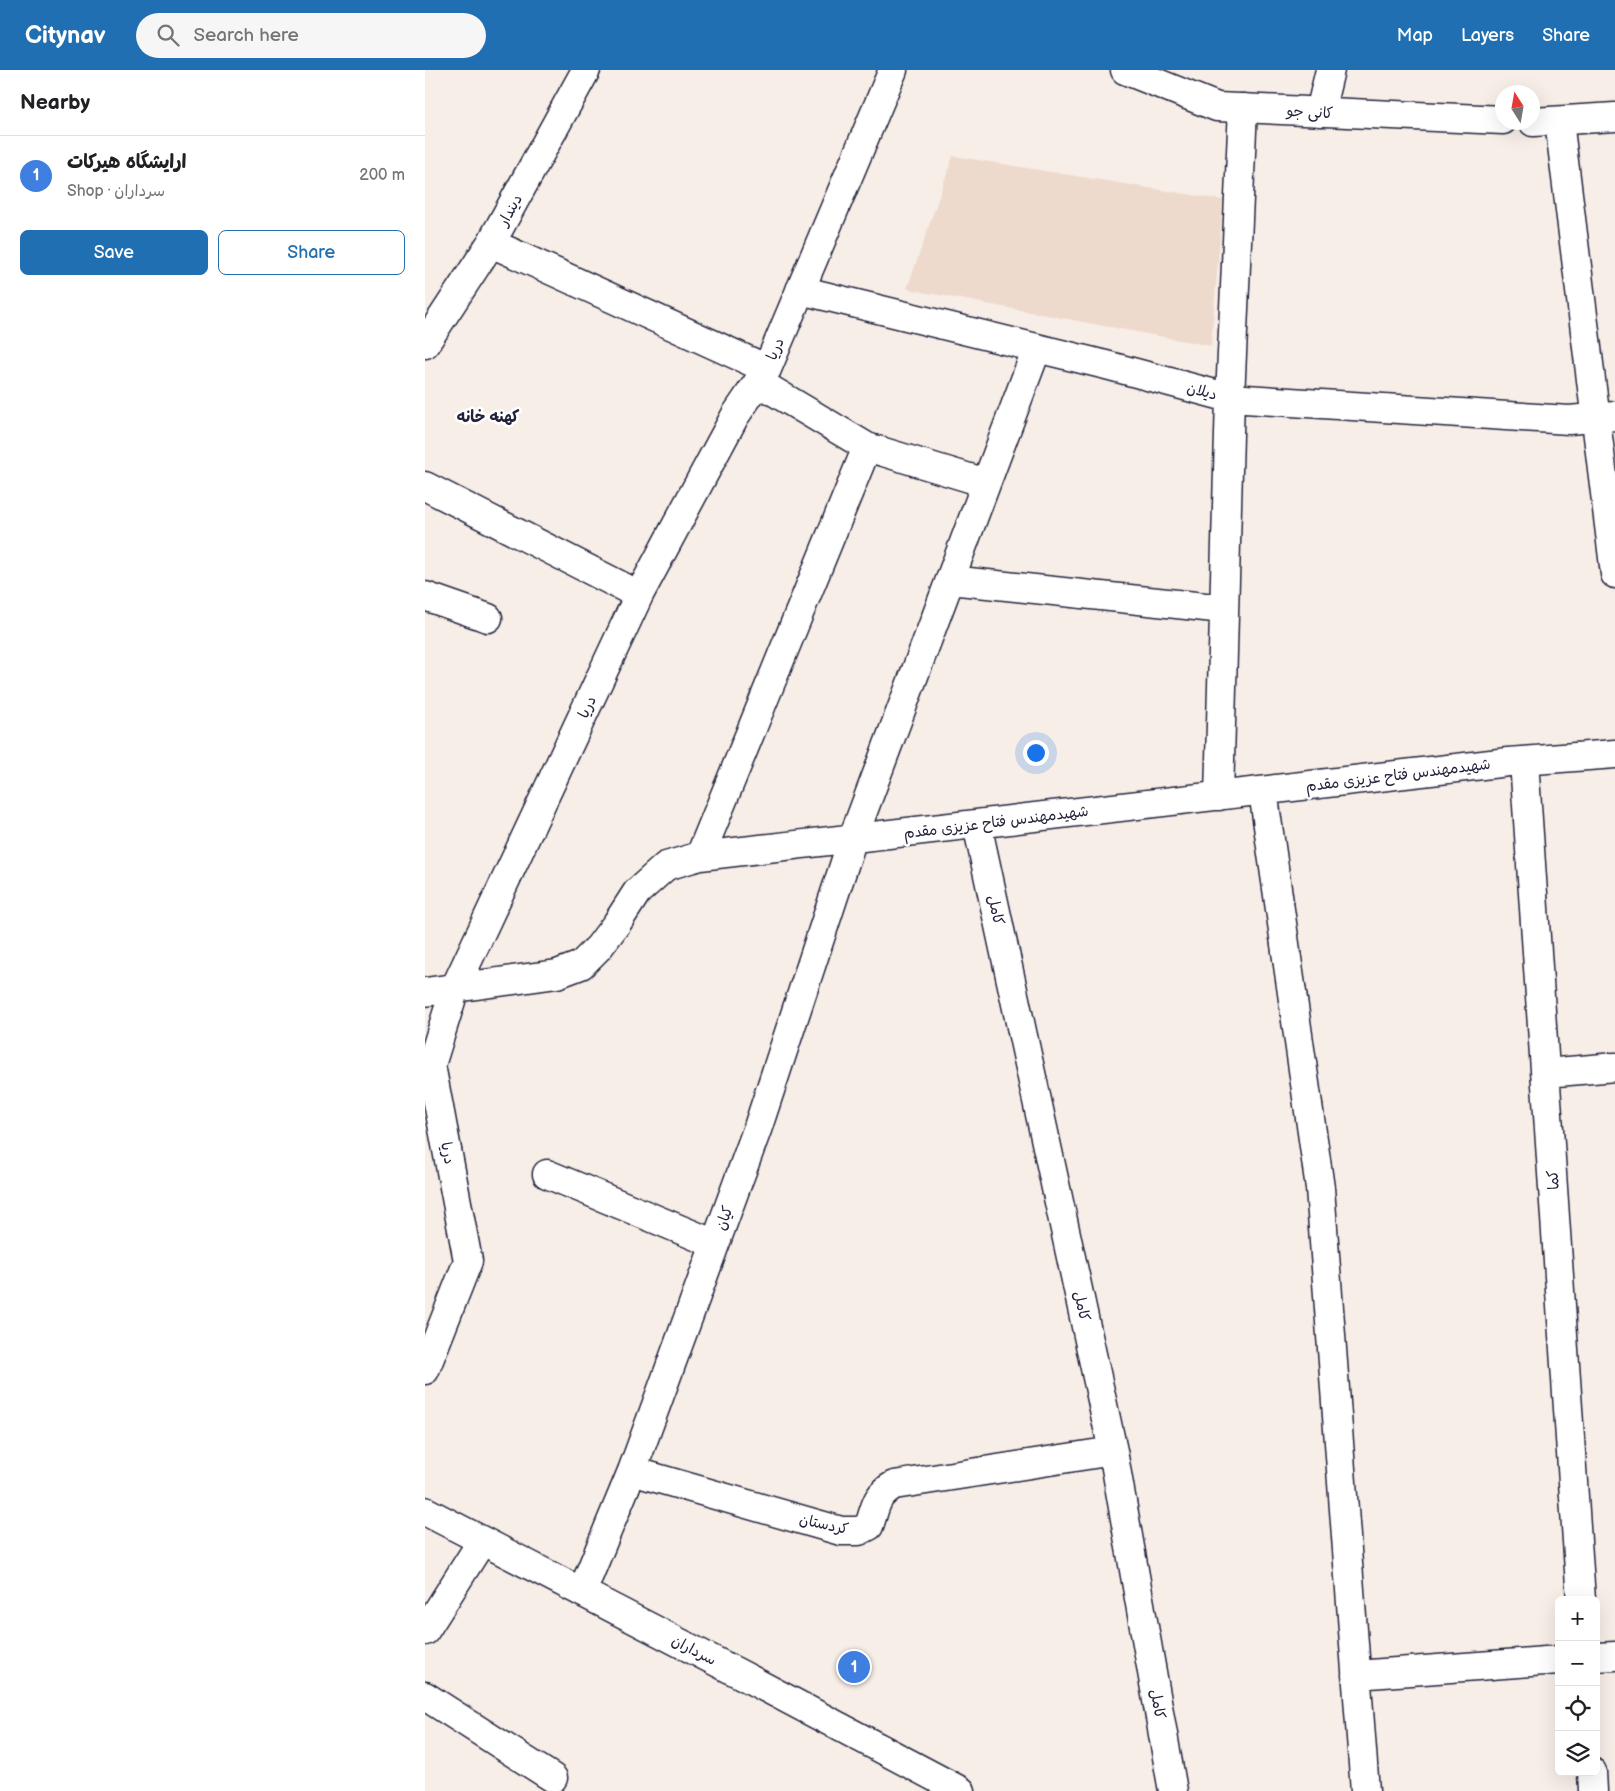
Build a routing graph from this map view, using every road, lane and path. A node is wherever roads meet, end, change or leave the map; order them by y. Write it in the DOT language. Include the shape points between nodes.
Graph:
graph roads {
  1 [pos="586,70"];
  2 [pos="893,70"];
  3 [pos="1125,70"];
  4 [pos="1330,70"];
  5 [pos="1243,108"];
  6 [pos="1320,112"];
  7 [pos="1615,117"];
  8 [pos="1495,120"];
  9 [pos="1559,121"];
  10 [pos="1540,122"];
  11 [pos="491,244"];
  12 [pos="800,290"];
  13 [pos="425,344"];
  14 [pos="1037,348"];
  15 [pos="763,376"];
  16 [pos="1231,398"];
  17 [pos="1606,417"];
  18 [pos="867,448"];
  19 [pos="986,483"];
  20 [pos="425,486"];
  21 [pos="1615,574"];
  22 [pos="950,580"];
  23 [pos="639,595"];
  24 [pos="425,596"];
  25 [pos="1224,609"];
  26 [pos="488,618"];
  27 [pos="1615,754"];
  28 [pos="1524,761"];
  29 [pos="1263,791"];
  30 [pos="1219,796"];
  31 [pos="977,824"];
  32 [pos="853,838"];
  33 [pos="700,856"];
  34 [pos="455,988"];
  35 [pos="425,992"];
  36 [pos="1615,1067"];
  37 [pos="1546,1074"];
  38 [pos="547,1174"];
  39 [pos="715,1244"];
  40 [pos="425,1370"];
  41 [pos="1113,1451"];
  42 [pos="632,1471"];
  43 [pos="425,1512"];
  44 [pos="482,1541"];
  45 [pos="582,1592"];
  46 [pos="1581,1596"];
  47 [pos="425,1631"];
  48 [pos="1615,1656"];
  49 [pos="1600,1657"];
  50 [pos="1555,1660"];
  51 [pos="1356,1675"];
  52 [pos="425,1696"];
  53 [pos="1592,1776"];
  54 [pos="553,1778"];
  55 [pos="951,1789"];
  56 [pos="1173,1791"];
  57 [pos="1365,1791"];
  58 [pos="1593,1791"];
  1 -- 11 [label="street, دیندار"];
  2 -- 12 [label="street, دریا"];
  3 -- 5 [label="street, کانی جو" via="1217,107"];
  4 -- 6 [label="street"];
  5 -- 6 [label="street, کانی جو"];
  5 -- 16 [label="street"];
  6 -- 8 [label="street, کانی جو"];
  7 -- 9 [label="street"];
  9 -- 10 [label="street"];
  9 -- 17 [label="street"];
  11 -- 13 [label="street, دیندار"];
  11 -- 15 [label="street"];
  12 -- 14 [label="street, دیلان"];
  12 -- 15 [label="street, دریا"];
  14 -- 16 [label="street, دیلان"];
  14 -- 19 [label="street, کیان"];
  15 -- 18 [label="street"];
  15 -- 23 [label="street, دریا" via="735,416"];
  16 -- 17 [label="street, دیلان" via="1569,420"];
  16 -- 25 [label="street"];
  17 -- 21 [label="street"];
  18 -- 19 [label="street"];
  18 -- 33 [label="street"];
  19 -- 22 [label="street, کیان"];
  20 -- 23 [label="street"];
  22 -- 25 [label="street"];
  22 -- 32 [label="street, کیان"];
  23 -- 34 [label="street, دریا"];
  24 -- 26 [label="street"];
  25 -- 30 [label="street"];
  27 -- 28 [label="street, شهیدمهندس فتاح عزیزی مقدم"];
  28 -- 29 [label="street, شهیدمهندس فتاح عزیزی مقدم"];
  28 -- 37 [label="street, کما"];
  29 -- 30 [label="street, شهیدمهندس فتاح عزیزی مقدم"];
  29 -- 51 [label="street" via="1320,1188"];
  30 -- 31 [label="street, شهیدمهندس فتاح عزیزی مقدم"];
  31 -- 32 [label="street, شهیدمهندس فتاح عزیزی مقدم"];
  31 -- 41 [label="street, کامل"];
  32 -- 33 [label="street, شهیدمهندس فتاح عزیزی مقدم"];
  32 -- 39 [label="street, کیان"];
  33 -- 34 [label="street, شهیدمهندس فتاح عزیزی مقدم" via="667,866 637,892 613,929 581,965 557,974"];
  34 -- 35 [label="street, شهیدمهندس فتاح عزیزی مقدم"];
  34 -- 40 [label="street, دریا" via="431,1065 468,1261"];
  36 -- 37 [label="street"];
  37 -- 46 [label="street, کما"];
  38 -- 39 [label="street"];
  39 -- 42 [label="street, کیان"];
  41 -- 42 [label="street, کردستان" via="894,1485 878,1499 869,1526 859,1531 841,1531"];
  41 -- 56 [label="street, کامل"];
  42 -- 45 [label="street, کیان"];
  43 -- 44 [label="street, سرداران"];
  44 -- 45 [label="street, سرداران"];
  44 -- 47 [label="street"];
  45 -- 55 [label="street, سرداران"];
  48 -- 49 [label="street"];
  50 -- 51 [label="street"];
  51 -- 57 [label="street"];
  52 -- 54 [label="street"];
  53 -- 58 [label="street"];
}
